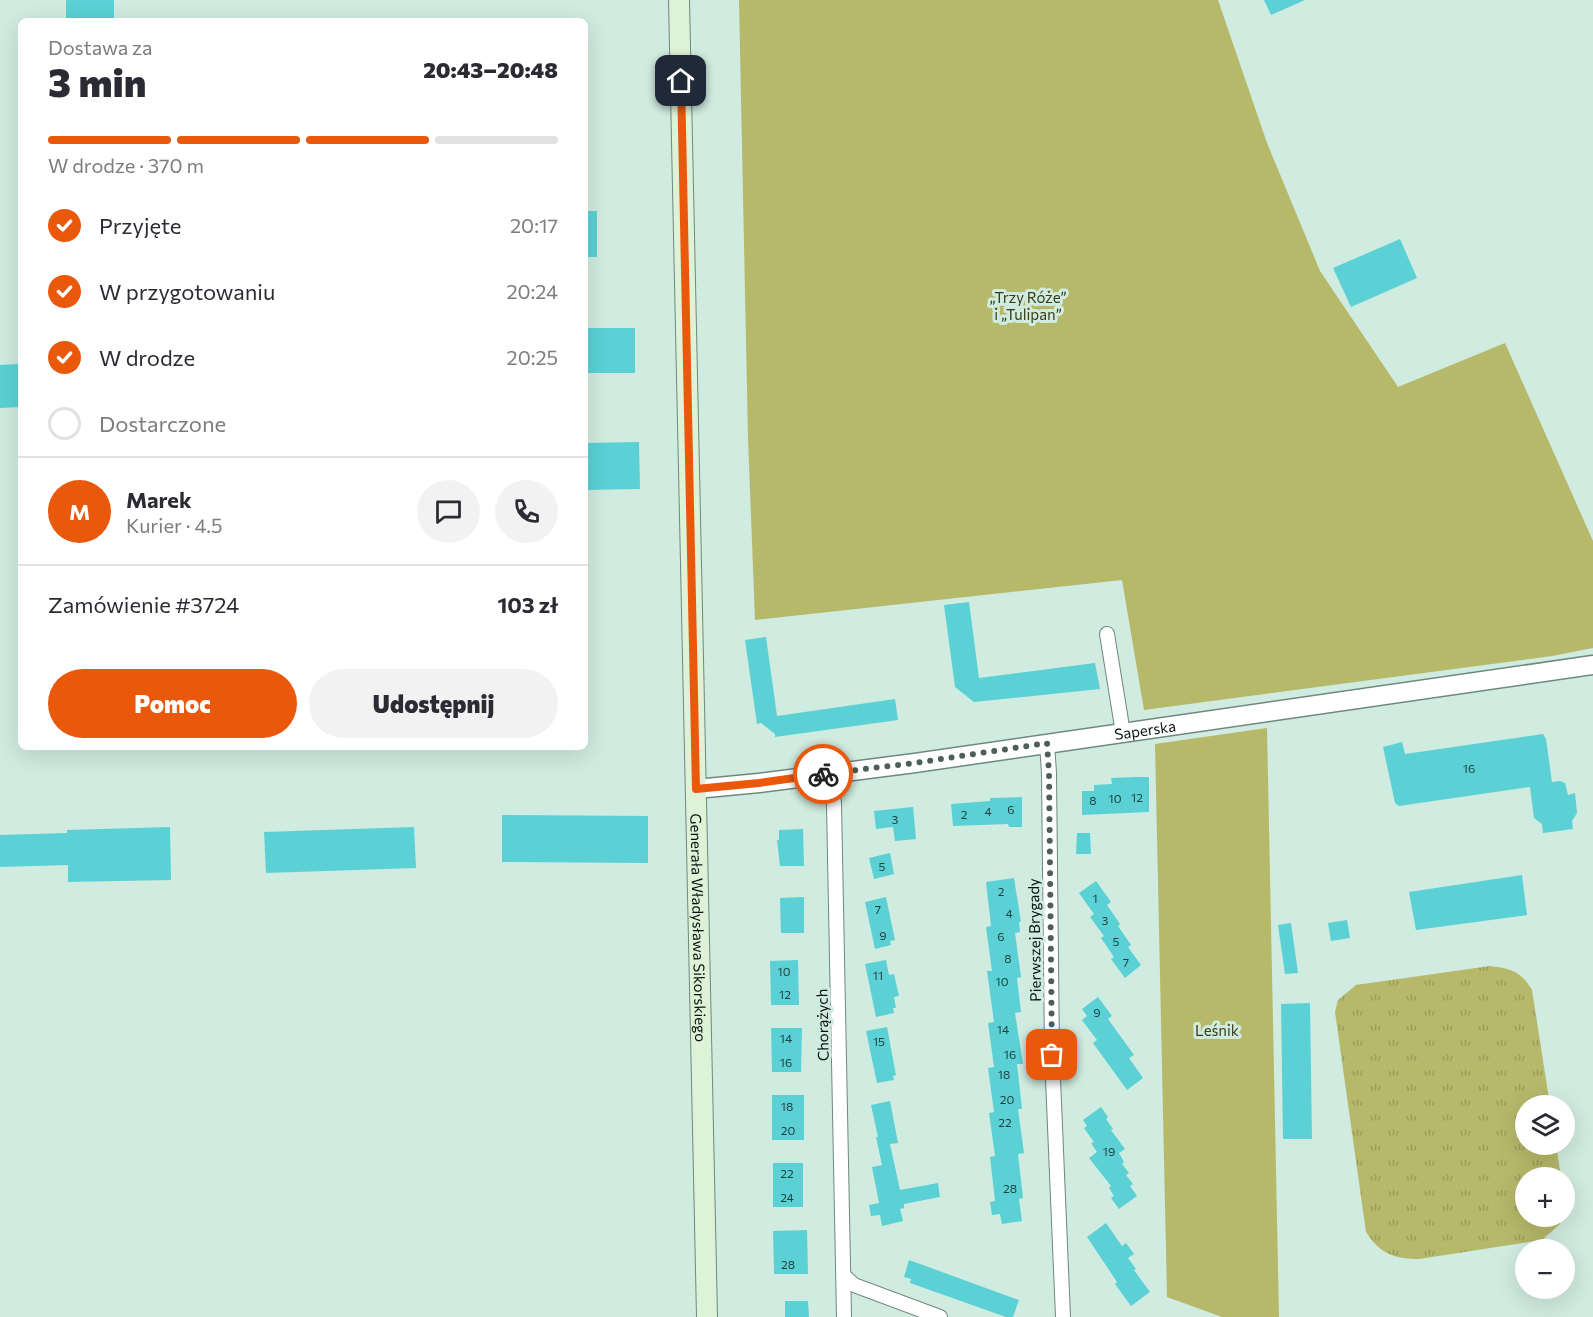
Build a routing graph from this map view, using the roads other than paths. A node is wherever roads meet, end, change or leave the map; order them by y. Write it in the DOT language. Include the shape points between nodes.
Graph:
graph roads {
  1 [pos="679,0"];
  2 [pos="1107,634"];
  3 [pos="1593,665"];
  4 [pos="1123,733"];
  5 [pos="1047,743"];
  6 [pos="831,773"];
  7 [pos="696,789"];
  8 [pos="844,1276"];
  9 [pos="707,1317"];
  10 [pos="844,1317"];
  11 [pos="940,1317"];
  12 [pos="1063,1317"];
  1 -- 7 [label="main road, Generała Władysława Sikorskiego"];
  2 -- 4 [label="street"];
  3 -- 4 [label="street, Saperska"];
  4 -- 5 [label="street, Saperska"];
  5 -- 6 [label="street, Saperska"];
  5 -- 12 [label="street, Pierwszej Brygady" via="1052,1055"];
  6 -- 7 [label="street, Saperska"];
  6 -- 8 [label="street, Chorążych"];
  7 -- 9 [label="main road, Generała Władysława Sikorskiego"];
  8 -- 10 [label="street, Chorążych"];
  8 -- 11 [label="street" via="854,1285"];
}
